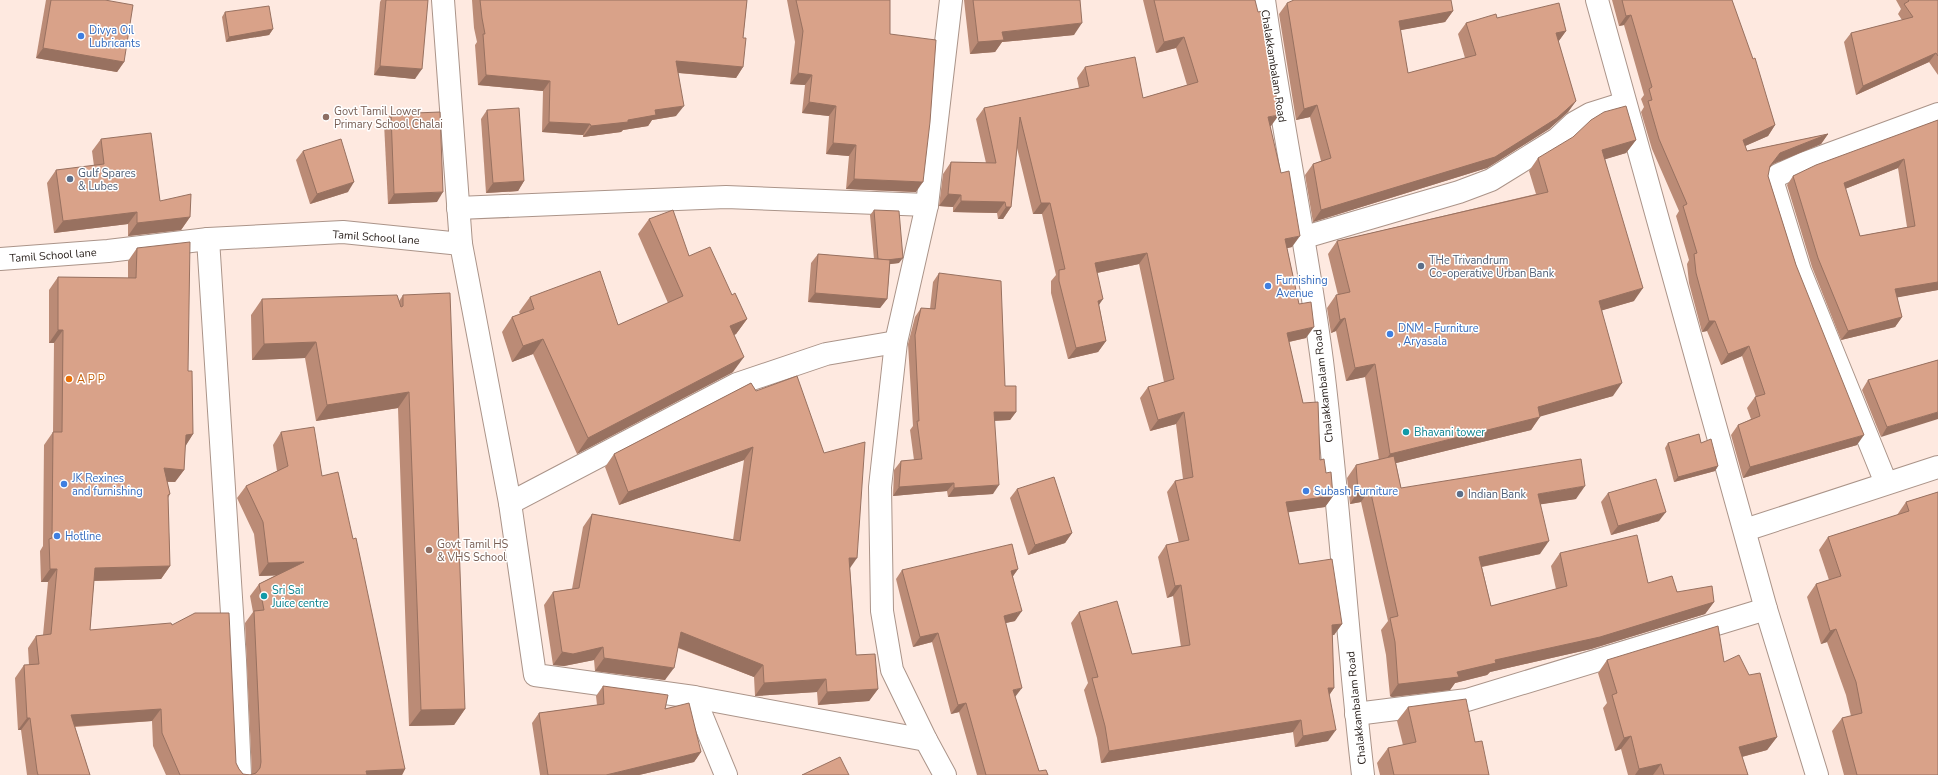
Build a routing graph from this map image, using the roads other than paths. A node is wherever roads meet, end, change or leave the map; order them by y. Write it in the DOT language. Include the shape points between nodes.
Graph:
graph roads {
  1 [pos="443,0"];
  2 [pos="951,0"];
  3 [pos="1264,0"];
  4 [pos="1597,0"];
  5 [pos="1625,103"];
  6 [pos="1938,114"];
  7 [pos="927,205"];
  8 [pos="458,208"];
  9 [pos="1304,237"];
  10 [pos="208,239"];
  11 [pos="461,244"];
  12 [pos="0,259"];
  13 [pos="896,342"];
  14 [pos="1938,466"];
  15 [pos="1886,483"];
  16 [pos="510,503"];
  17 [pos="1745,530"];
  18 [pos="1766,609"];
  19 [pos="694,697"];
  20 [pos="1356,714"];
  21 [pos="926,740"];
  22 [pos="240,775"];
  23 [pos="726,775"];
  24 [pos="945,775"];
  25 [pos="1363,775"];
  26 [pos="1817,775"];
  1 -- 8 [label="street"];
  2 -- 7 [label="street"];
  3 -- 9 [label="street, Chalakkambalam Road" via="1276,89"];
  4 -- 5 [label="street"];
  5 -- 9 [label="street" via="1590,114 1574,123 1557,139 1491,180 1459,192"];
  5 -- 17 [label="street"];
  6 -- 15 [label="street" via="1805,163 1778,175 1773,183 1800,271"];
  7 -- 8 [label="street" via="726,197"];
  7 -- 13 [label="street"];
  8 -- 11 [label="street"];
  9 -- 20 [label="street, Chalakkambalam Road" via="1322,362"];
  10 -- 11 [label="street, Tamil School lane" via="343,232"];
  10 -- 12 [label="street, Tamil School lane" via="108,251"];
  10 -- 22 [label="street"];
  11 -- 16 [label="street"];
  13 -- 16 [label="street" via="826,354 737,384"];
  13 -- 21 [label="street" via="880,488 882,610 892,670"];
  14 -- 15 [label="street"];
  15 -- 17 [label="street"];
  16 -- 19 [label="street" via="536,675"];
  17 -- 18 [label="street"];
  18 -- 20 [label="street" via="1467,700"];
  18 -- 26 [label="street"];
  19 -- 21 [label="street"];
  19 -- 23 [label="street"];
  20 -- 25 [label="street, Chalakkambalam Road"];
  21 -- 24 [label="street"];
}
